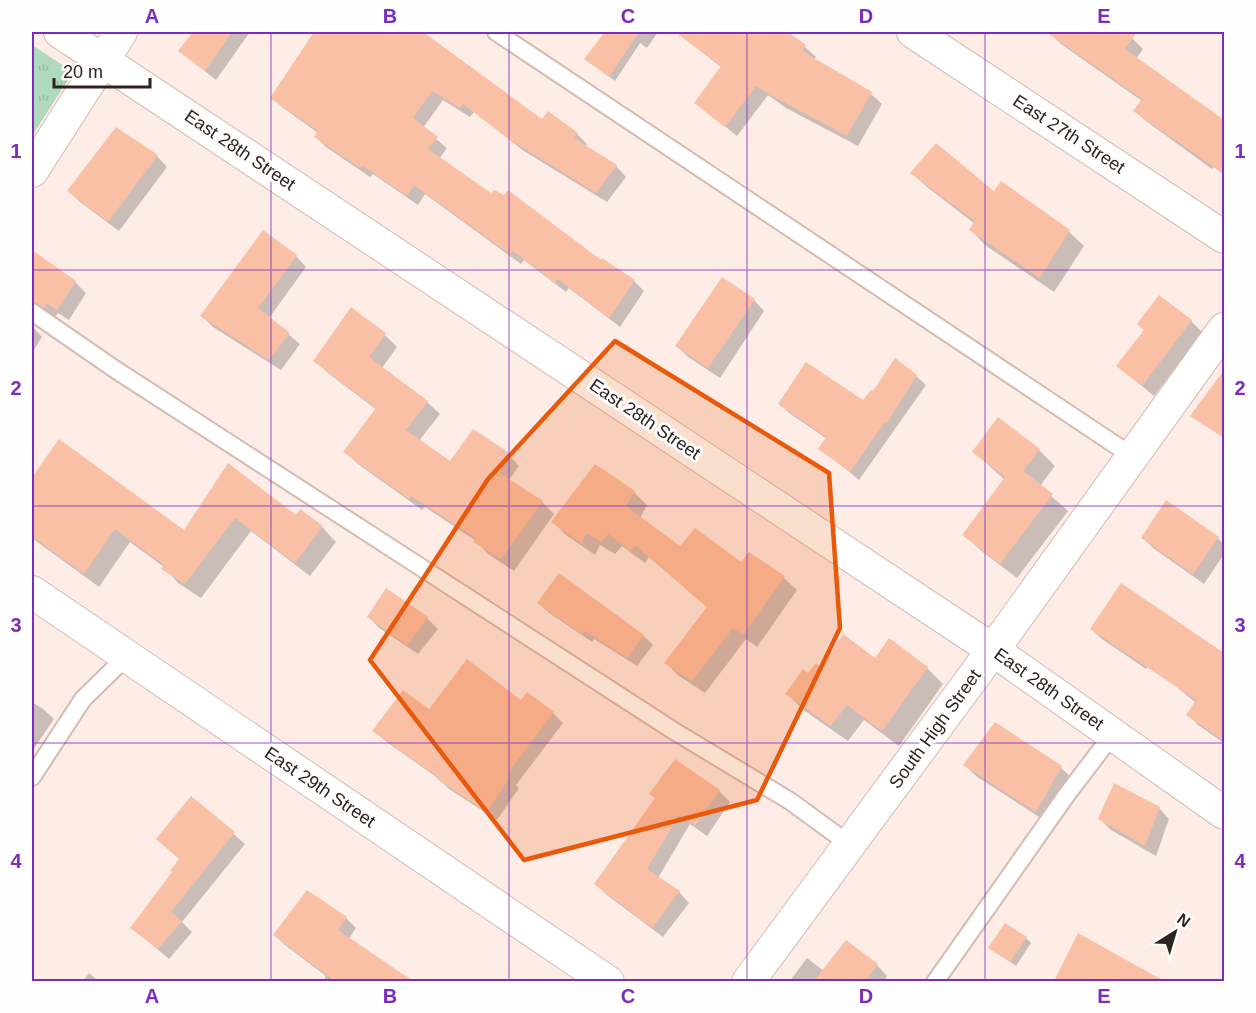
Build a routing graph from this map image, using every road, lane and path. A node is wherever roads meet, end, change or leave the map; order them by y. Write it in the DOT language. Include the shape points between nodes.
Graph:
graph roads {
  1 [pos="60,32"];
  2 [pos="121,32"];
  3 [pos="496,32"];
  4 [pos="913,32"];
  5 [pos="102,59"];
  6 [pos="32,171"];
  7 [pos="1224,237"];
  8 [pos="32,312"];
  9 [pos="1224,329"];
  10 [pos="1132,456"];
  11 [pos="32,592"];
  12 [pos="993,650"];
  13 [pos="127,656"];
  14 [pos="1113,734"];
  15 [pos="32,777"];
  16 [pos="1224,813"];
  17 [pos="849,844"];
  18 [pos="608,981"];
  19 [pos="748,981"];
  20 [pos="935,981"];
  1 -- 5 [label="street, East 28th Street"];
  2 -- 5 [label="street"];
  3 -- 10 [label="lane"];
  4 -- 7 [label="street, East 27th Street"];
  5 -- 6 [label="street"];
  5 -- 12 [label="street, East 28th Street"];
  8 -- 17 [label="lane" via="674,731 790,801"];
  9 -- 10 [label="street, South High Street"];
  10 -- 12 [label="street, South High Street"];
  11 -- 13 [label="street, East 29th Street"];
  12 -- 14 [label="street, East 28th Street"];
  12 -- 17 [label="street, South High Street"];
  13 -- 15 [label="lane" via="83,699"];
  13 -- 18 [label="street, East 29th Street"];
  14 -- 16 [label="street, East 28th Street"];
  14 -- 20 [label="lane"];
  17 -- 19 [label="street, South High Street"];
}
